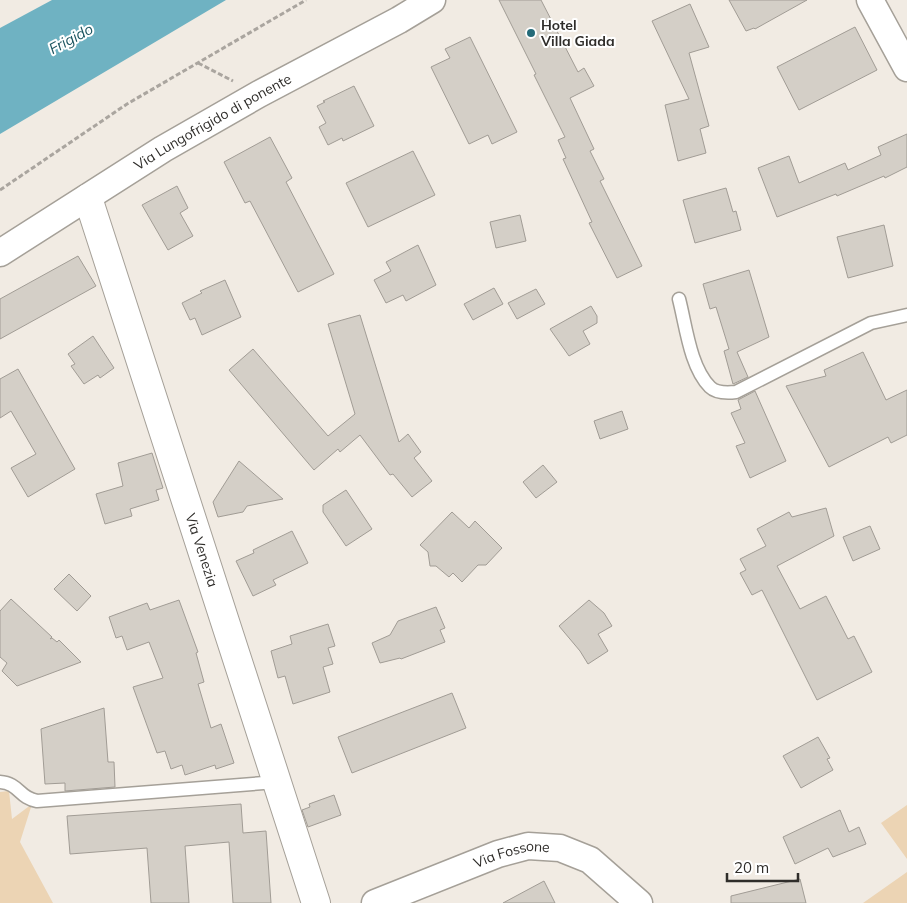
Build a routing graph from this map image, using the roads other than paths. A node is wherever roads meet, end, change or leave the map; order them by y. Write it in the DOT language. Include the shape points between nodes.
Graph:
graph roads {
  1 [pos="432,0"];
  2 [pos="870,0"];
  3 [pos="907,68"];
  4 [pos="88,198"];
  5 [pos="0,253"];
  6 [pos="679,299"];
  7 [pos="907,315"];
  8 [pos="0,782"];
  9 [pos="277,782"];
  10 [pos="316,903"];
  11 [pos="375,903"];
  12 [pos="639,903"];
  1 -- 4 [label="street, Via Lungofrigido di ponente" via="163,149"];
  2 -- 3 [label="street"];
  4 -- 5 [label="street, Via Lungofrigido di ponente"];
  4 -- 9 [label="street, Via Venezia"];
  6 -- 7 [label="lane" via="695,365 711,388 725,393 736,392 871,323"];
  8 -- 9 [label="lane" via="10,783 23,796 37,801"];
  9 -- 10 [label="street, Via Venezia"];
  11 -- 12 [label="street, Via Fossone" via="498,854 528,846 560,848 590,860"];
}
